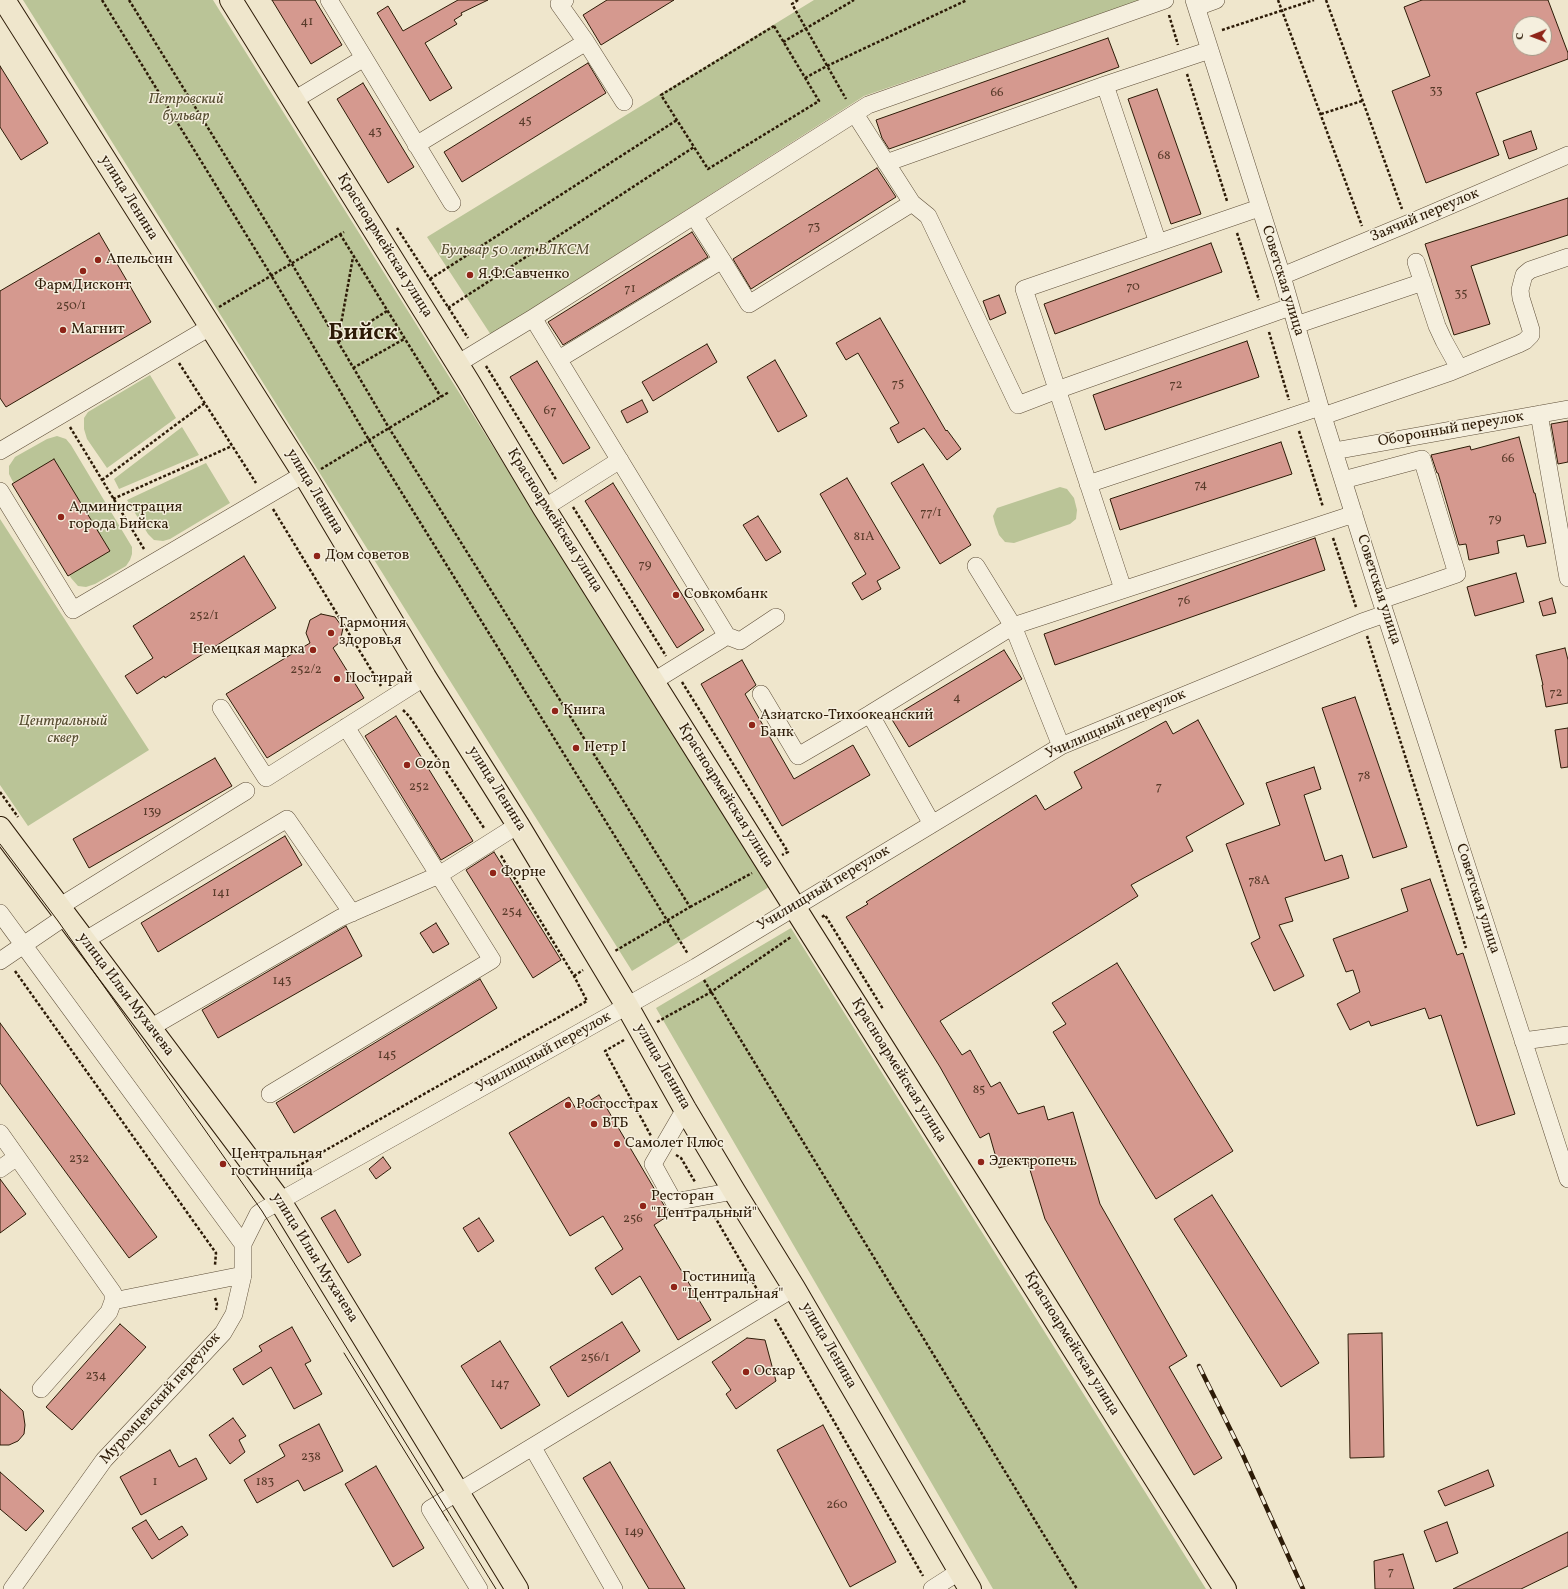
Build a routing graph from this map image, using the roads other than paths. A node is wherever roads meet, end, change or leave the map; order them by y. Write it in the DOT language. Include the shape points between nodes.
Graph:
graph roads {
  1 [pos="4,0"];
  2 [pos="231,0"];
  3 [pos="329,0"];
  4 [pos="1164,0"];
  5 [pos="1216,0"];
  6 [pos="561,1"];
  7 [pos="1195,4"];
  8 [pos="586,42"];
  9 [pos="1210,50"];
  10 [pos="364,58"];
  11 [pos="1105,85"];
  12 [pos="294,100"];
  13 [pos="624,102"];
  14 [pos="855,114"];
  15 [pos="416,145"];
  16 [pos="1568,155"];
  17 [pos="886,163"];
  18 [pos="452,203"];
  19 [pos="912,203"];
  20 [pos="1260,208"];
  21 [pos="694,216"];
  22 [pos="1158,243"];
  23 [pos="1568,257"];
  24 [pos="722,260"];
  25 [pos="1416,262"];
  26 [pos="1282,276"];
  27 [pos="1423,282"];
  28 [pos="1290,307"];
  29 [pos="533,318"];
  30 [pos="1296,325"];
  31 [pos="210,327"];
  32 [pos="559,359"];
  33 [pos="457,364"];
  34 [pos="1460,368"];
  35 [pos="1057,390"];
  36 [pos="1568,409"];
  37 [pos="1322,412"];
  38 [pos="1539,414"];
  39 [pos="0,451"];
  40 [pos="1334,451"];
  41 [pos="620,460"];
  42 [pos="304,474"];
  43 [pos="1343,480"];
  44 [pos="1088,484"];
  45 [pos="0,491"];
  46 [pos="544,508"];
  47 [pos="1354,514"];
  48 [pos="976,566"];
  49 [pos="1568,578"];
  50 [pos="1123,589"];
  51 [pos="1383,607"];
  52 [pos="776,617"];
  53 [pos="1013,626"];
  54 [pos="727,636"];
  55 [pos="425,677"];
  56 [pos="654,681"];
  57 [pos="761,694"];
  58 [pos="221,708"];
  59 [pos="870,714"];
  60 [pos="346,727"];
  61 [pos="1061,746"];
  62 [pos="246,791"];
  63 [pos="932,824"];
  64 [pos="518,825"];
  65 [pos="0,828"];
  66 [pos="439,875"];
  67 [pos="794,907"];
  68 [pos="63,912"];
  69 [pos="0,913"];
  70 [pos="352,913"];
  71 [pos="84,941"];
  72 [pos="23,946"];
  73 [pos="0,962"];
  74 [pos="627,1006"];
  75 [pos="150,1028"];
  76 [pos="1568,1035"];
  77 [pos="1523,1041"];
  78 [pos="270,1094"];
  79 [pos="686,1109"];
  80 [pos="0,1133"];
  81 [pos="17,1157"];
  82 [pos="0,1169"];
  83 [pos="1568,1178"];
  84 [pos="734,1191"];
  85 [pos="280,1201"];
  86 [pos="243,1244"];
  87 [pos="243,1275"];
  88 [pos="794,1288"];
  89 [pos="113,1301"];
  90 [pos="41,1388"];
  91 [pos="533,1448"];
  92 [pos="458,1493"];
  93 [pos="965,1580"];
  94 [pos="12,1589"];
  95 [pos="479,1589"];
  96 [pos="517,1589"];
  97 [pos="614,1589"];
  98 [pos="932,1589"];
  99 [pos="1225,1589"];
  1 -- 31 [label="main road, улица Ленина"];
  2 -- 12 [label="main road, Красноармейская улица"];
  3 -- 10 [label="street"];
  4 -- 14 [label="street" via="868,105"];
  5 -- 7 [label="street"];
  6 -- 8 [label="street"];
  7 -- 9 [label="street, Советская улица"];
  8 -- 13 [label="street"];
  8 -- 15 [label="street"];
  9 -- 11 [label="street"];
  9 -- 20 [label="street, Советская улица"];
  10 -- 12 [label="street"];
  10 -- 15 [label="street"];
  11 -- 17 [label="street"];
  11 -- 22 [label="street"];
  12 -- 33 [label="main road, Красноармейская улица"];
  14 -- 17 [label="street"];
  14 -- 21 [label="street"];
  15 -- 18 [label="street"];
  16 -- 26 [label="street, Заячий переулок"];
  17 -- 19 [label="street"];
  19 -- 24 [label="street" via="749,304"];
  19 -- 35 [label="street" via="928,216 1018,405"];
  20 -- 22 [label="street"];
  20 -- 26 [label="street, Советская улица"];
  21 -- 24 [label="street"];
  21 -- 29 [label="street"];
  22 -- 35 [label="street" via="1024,289"];
  23 -- 34 [label="street" via="1530,270 1524,275 1520,298 1531,335 1520,344"];
  24 -- 32 [label="street"];
  25 -- 27 [label="street"];
  26 -- 28 [label="street, Советская улица"];
  27 -- 30 [label="street"];
  27 -- 34 [label="street" via="1439,331"];
  28 -- 30 [label="street, Советская улица"];
  28 -- 35 [label="street"];
  29 -- 32 [label="street"];
  29 -- 33 [label="street"];
  30 -- 37 [label="street, Советская улица"];
  31 -- 39 [label="street"];
  31 -- 42 [label="main road, улица Ленина"];
  32 -- 41 [label="street"];
  33 -- 46 [label="main road, Красноармейская улица"];
  34 -- 37 [label="street"];
  35 -- 44 [label="street"];
  36 -- 38 [label="street, Оборонный переулок"];
  37 -- 40 [label="street, Советская улица"];
  37 -- 44 [label="street" via="1294,416"];
  38 -- 40 [label="street, Оборонный переулок"];
  38 -- 49 [label="street"];
  40 -- 43 [label="street, Советская улица"];
  41 -- 46 [label="street"];
  41 -- 54 [label="street"];
  42 -- 45 [label="street" via="73,610"];
  42 -- 55 [label="main road, улица Ленина"];
  43 -- 47 [label="street, Советская улица"];
  43 -- 51 [label="street, Училищный переулок" via="1422,459 1457,574"];
  44 -- 50 [label="street"];
  46 -- 56 [label="main road, Красноармейская улица"];
  47 -- 50 [label="street"];
  47 -- 51 [label="street, Советская улица"];
  48 -- 53 [label="street"];
  50 -- 53 [label="street"];
  51 -- 61 [label="street, Училищный переулок" via="1362,622"];
  51 -- 77 [label="street, Советская улица"];
  52 -- 54 [label="street" via="740,640"];
  53 -- 59 [label="street"];
  53 -- 61 [label="street"];
  54 -- 56 [label="street"];
  55 -- 60 [label="street"];
  55 -- 64 [label="main road, улица Ленина"];
  56 -- 67 [label="main road, Красноармейская улица"];
  57 -- 59 [label="street" via="798,756"];
  58 -- 60 [label="street" via="266,778"];
  59 -- 63 [label="street"];
  60 -- 66 [label="street"];
  61 -- 63 [label="street, Училищный переулок"];
  62 -- 68 [label="street"];
  63 -- 67 [label="street, Училищный переулок"];
  64 -- 66 [label="street"];
  64 -- 74 [label="main road, улица Ленина"];
  65 -- 68 [label="main road, улица Ильи Мухачева"];
  66 -- 70 [label="street"];
  66 -- 78 [label="street" via="492,960"];
  67 -- 74 [label="street, Училищный переулок"];
  67 -- 99 [label="main road, Красноармейская улица"];
  68 -- 71 [label="main road, улица Ильи Мухачева"];
  68 -- 72 [label="street"];
  69 -- 72 [label="street"];
  70 -- 71 [label="street" via="287,819"];
  70 -- 75 [label="street"];
  71 -- 75 [label="main road, улица Ильи Мухачева"];
  72 -- 73 [label="street"];
  72 -- 86 [label="street"];
  74 -- 79 [label="main road, улица Ленина"];
  74 -- 85 [label="street, Училищный переулок"];
  75 -- 85 [label="main road, улица Ильи Мухачева"];
  76 -- 77 [label="street"];
  77 -- 83 [label="street, Советская улица"];
  79 -- 84 [label="main road, улица Ленина"];
  79 -- 84 [label="street" via="653,1164 674,1202"];
  80 -- 81 [label="street"];
  81 -- 82 [label="street"];
  81 -- 89 [label="street" via="113,1294"];
  84 -- 88 [label="main road, улица Ленина"];
  85 -- 86 [label="street, Муромцевский переулок" via="258,1214"];
  85 -- 92 [label="main road, улица Ильи Мухачева"];
  86 -- 87 [label="street, Муромцевский переулок"];
  87 -- 89 [label="street"];
  87 -- 94 [label="street, Муромцевский переулок" via="234,1314 223,1333 104,1460"];
  88 -- 91 [label="street"];
  88 -- 93 [label="main road, улица Ленина"];
  89 -- 90 [label="street" via="109,1312"];
  91 -- 92 [label="street"];
  91 -- 97 [label="street"];
  92 -- 95 [label="street" via="430,1509"];
  92 -- 96 [label="main road, улица Ильи Мухачева"];
  93 -- 98 [label="street"];
}
